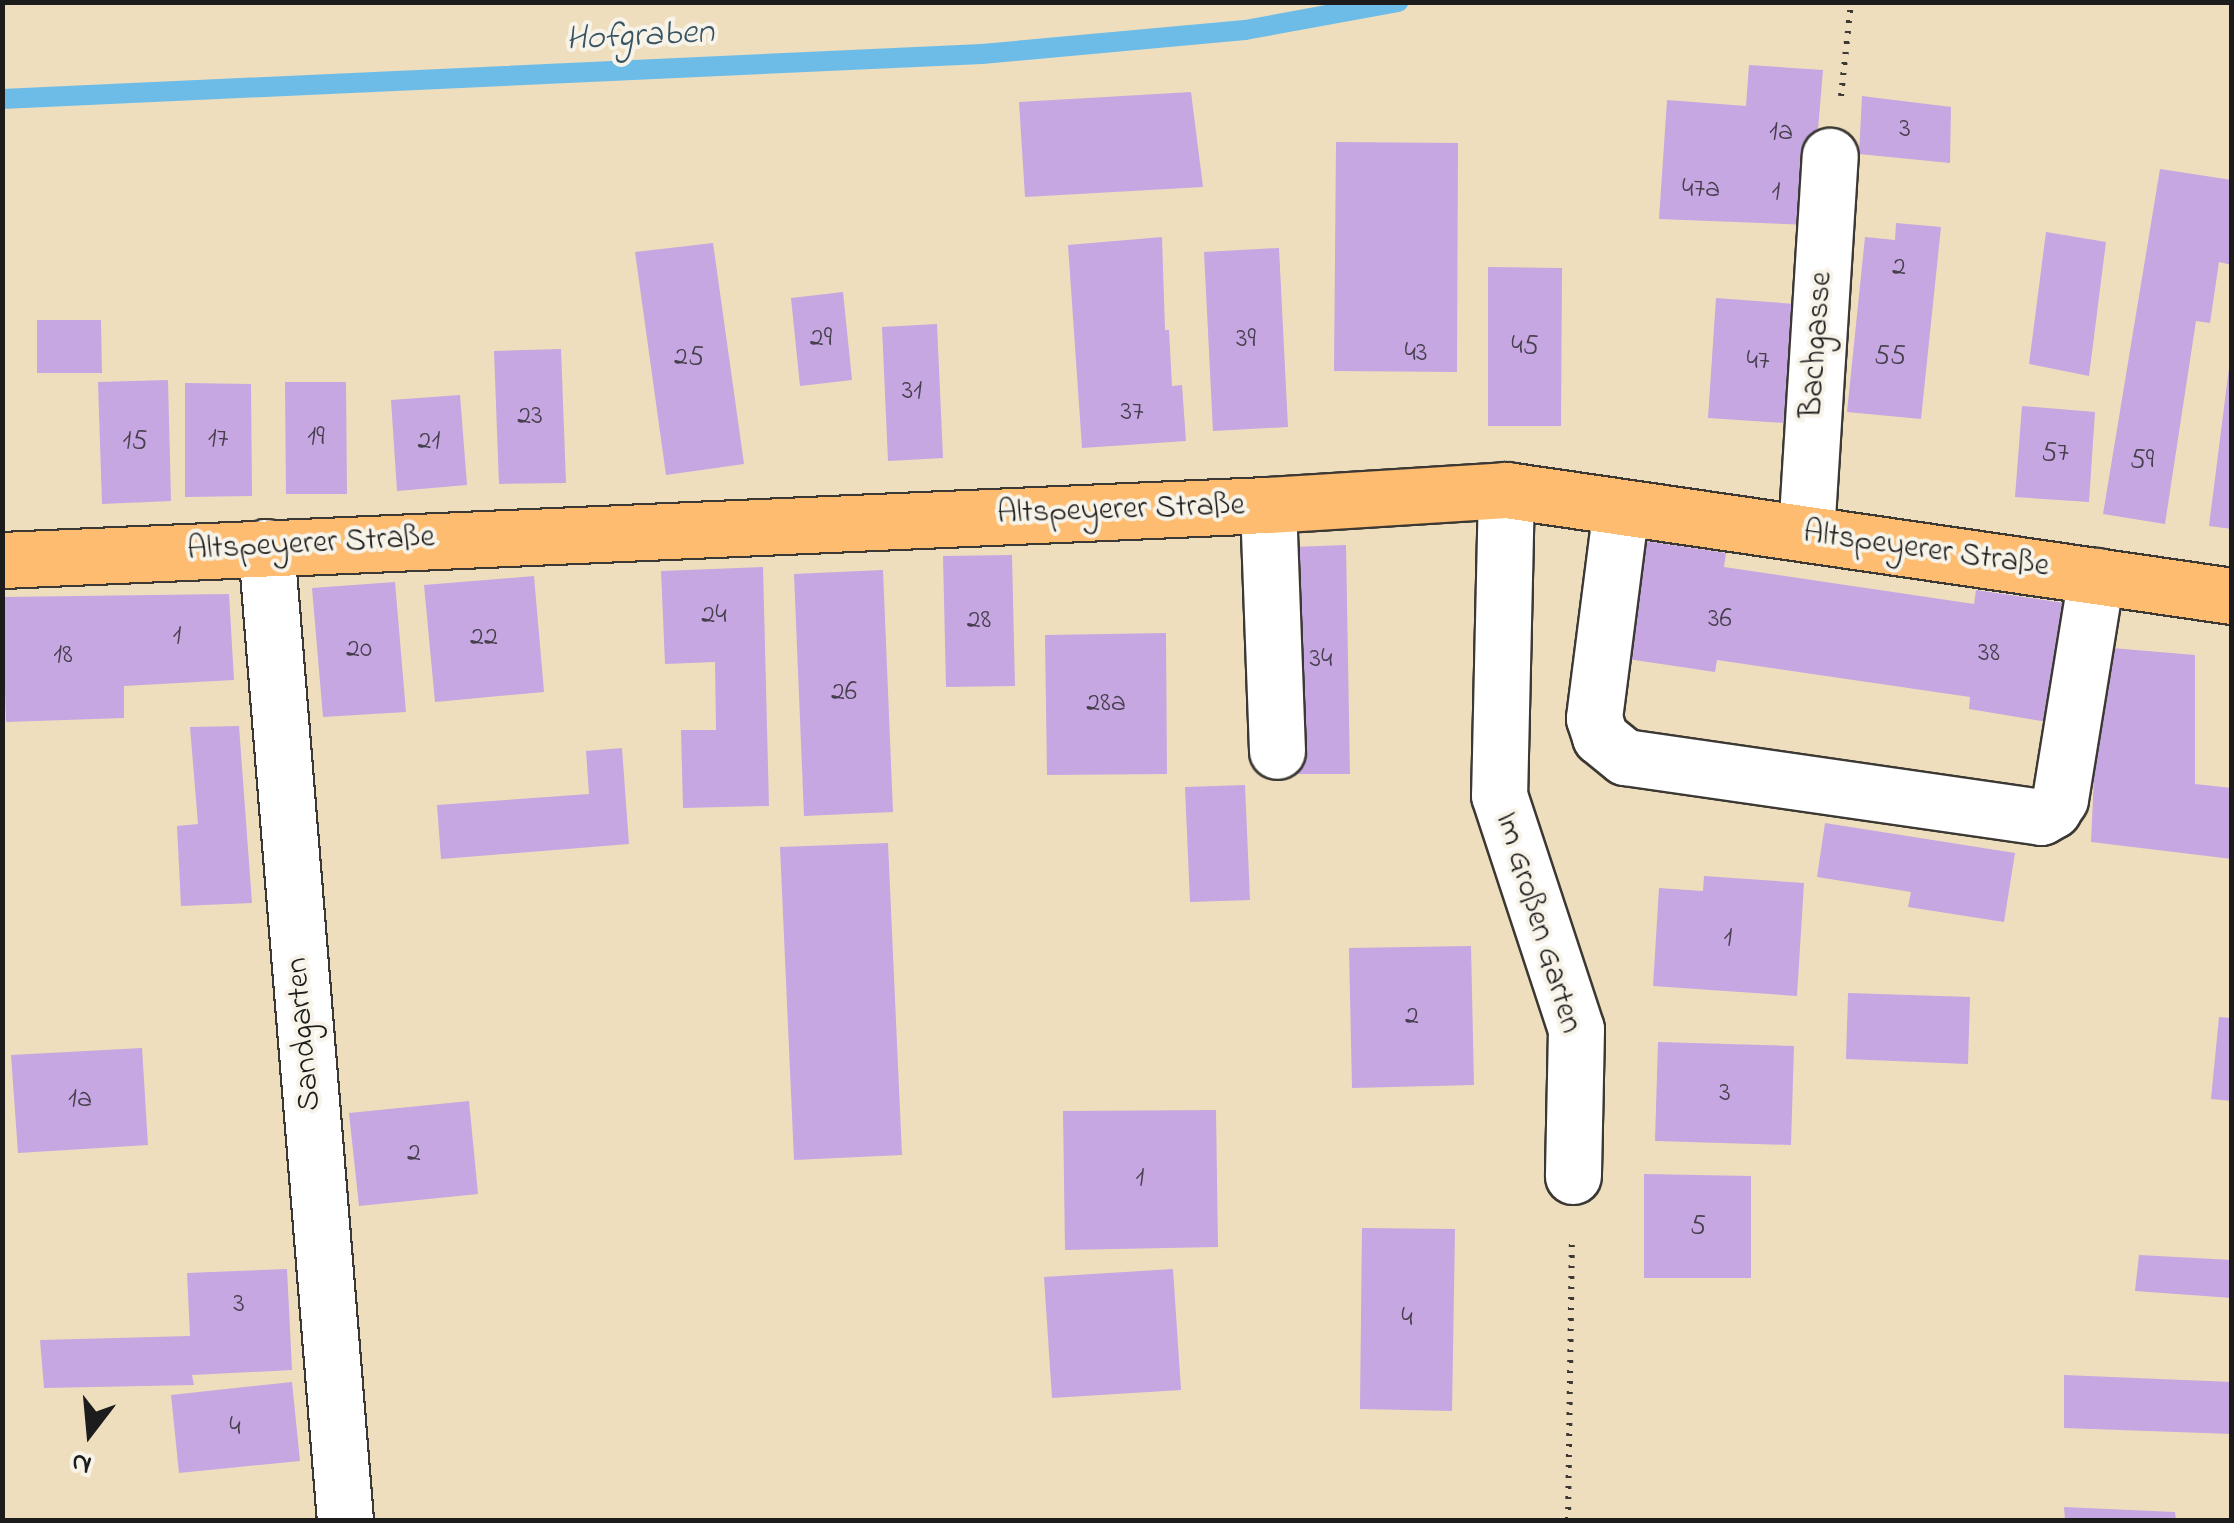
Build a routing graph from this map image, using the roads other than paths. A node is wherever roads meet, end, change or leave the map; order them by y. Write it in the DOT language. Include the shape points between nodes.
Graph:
graph roads {
  1 [pos="1830,156"];
  2 [pos="1506,490"];
  3 [pos="1268,504"];
  4 [pos="1620,507"];
  5 [pos="1806,533"];
  6 [pos="266,547"];
  7 [pos="2,560"];
  8 [pos="2096,576"];
  9 [pos="2232,596"];
  10 [pos="1277,752"];
  11 [pos="1573,1176"];
  12 [pos="345,1520"];
  1 -- 5 [label="street, Bachgasse"];
  2 -- 3 [label="main road, Altspeyerer Straße"];
  2 -- 4 [label="main road, Altspeyerer Straße"];
  2 -- 11 [label="street, Im Großen Garten" via="1499,796 1576,1029"];
  3 -- 6 [label="main road, Altspeyerer Straße"];
  3 -- 10 [label="street"];
  4 -- 5 [label="main road, Altspeyerer Straße"];
  4 -- 8 [label="street" via="1594,718 1600,737 1625,757 1719,771 2041,817 2060,799"];
  5 -- 8 [label="main road, Altspeyerer Straße"];
  6 -- 7 [label="main road, Altspeyerer Straße"];
  6 -- 12 [label="street, Sandgarten"];
  8 -- 9 [label="main road, Altspeyerer Straße"];
}
